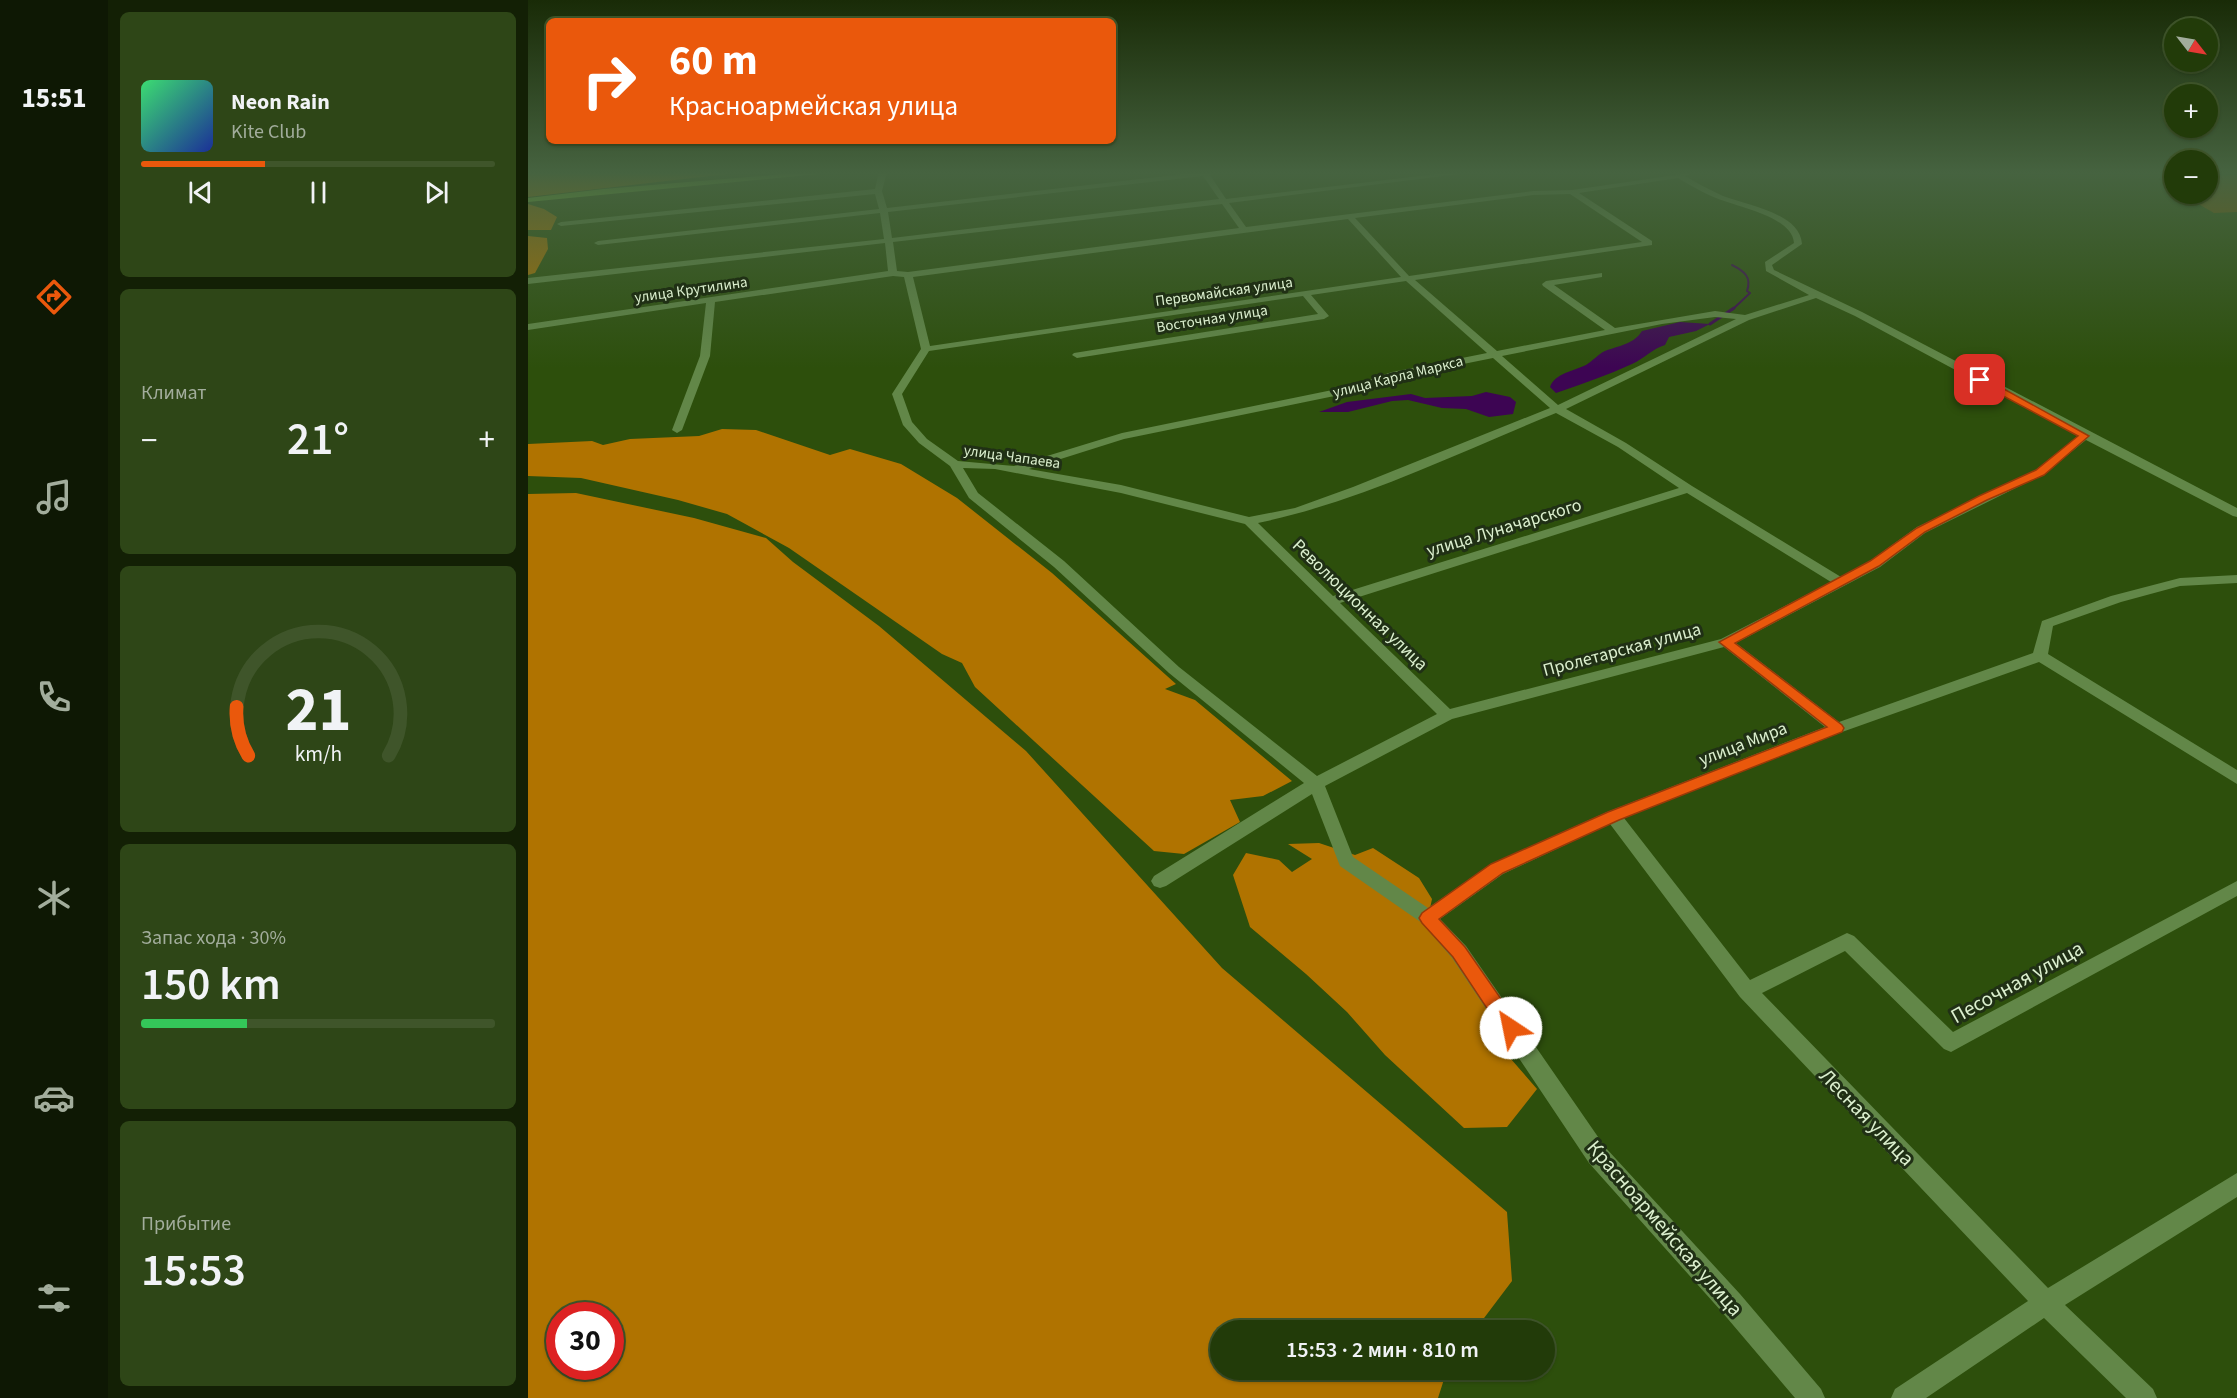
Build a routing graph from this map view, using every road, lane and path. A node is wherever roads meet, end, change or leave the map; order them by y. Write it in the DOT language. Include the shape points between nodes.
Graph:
graph roads {
  1 [pos="651,237"];
  2 [pos="911,237"];
  3 [pos="1196,237"];
  4 [pos="1368,237"];
  5 [pos="1640,237"];
  6 [pos="1798,237"];
  7 [pos="887,240"];
  8 [pos="598,243"];
  9 [pos="893,273"];
  10 [pos="908,274"];
  11 [pos="1599,275"];
  12 [pos="1406,277"];
  13 [pos="1780,278"];
  14 [pos="528,281"];
  15 [pos="1305,293"];
  16 [pos="1817,295"];
  17 [pos="711,301"];
  18 [pos="1781,307"];
  19 [pos="1746,318"];
  20 [pos="528,327"];
  21 [pos="1612,330"];
  22 [pos="926,349"];
  23 [pos="1495,354"];
  24 [pos="1077,355"];
  25 [pos="1557,409"];
  26 [pos="677,430"];
  27 [pos="2084,436"];
  28 [pos="955,464"];
  29 [pos="1015,470"];
  30 [pos="1688,489"];
  31 [pos="2237,513"];
  32 [pos="1249,521"];
  33 [pos="2237,579"];
  34 [pos="1840,582"];
  35 [pos="1331,601"];
  36 [pos="1726,642"];
  37 [pos="2040,656"];
  38 [pos="1447,715"];
  39 [pos="1837,728"];
  40 [pos="2237,778"];
  41 [pos="1316,784"];
  42 [pos="1613,816"];
  43 [pos="1160,880"];
  44 [pos="2237,888"];
  45 [pos="1428,918"];
  46 [pos="1747,991"];
  47 [pos="2237,1184"];
  48 [pos="2046,1303"];
  49 [pos="1812,1398"];
  50 [pos="1904,1398"];
  51 [pos="2144,1398"];
  1 -- 8 [label="street"];
  2 -- 7 [label="street"];
  3 -- 10 [label="street, улица Крутилина"];
  4 -- 12 [label="street"];
  5 -- 12 [label="street, Первомайская улица" via="1649,243"];
  6 -- 13 [label="street" via="1798,244 1768,264 1770,271"];
  7 -- 9 [label="street"];
  7 -- 14 [label="street"];
  9 -- 10 [label="street, улица Крутилина"];
  9 -- 17 [label="street, улица Крутилина"];
  10 -- 22 [label="street"];
  11 -- 21 [label="street" via="1546,284"];
  12 -- 15 [label="street, Первомайская улица"];
  12 -- 23 [label="street"];
  13 -- 16 [label="street"];
  13 -- 18 [label="street" via="1786,301"];
  15 -- 22 [label="street, Первомайская улица"];
  15 -- 24 [label="street, Восточная улица" via="1324,316"];
  16 -- 18 [label="street, улица Карла Маркса"];
  16 -- 27 [label="street"];
  17 -- 20 [label="street, улица Крутилина"];
  17 -- 26 [label="street" via="705,356"];
  18 -- 19 [label="street, улица Карла Маркса"];
  19 -- 21 [label="street, улица Карла Маркса" via="1714,314"];
  19 -- 25 [label="street"];
  21 -- 23 [label="street, улица Карла Маркса"];
  22 -- 28 [label="street, улица Чапаева" via="897,394 907,423 923,441"];
  23 -- 25 [label="street"];
  23 -- 29 [label="street, улица Карла Маркса" via="1392,375 1349,390 1122,436"];
  25 -- 30 [label="street" via="1622,445"];
  25 -- 32 [label="street" via="1358,490 1298,511"];
  27 -- 31 [label="street"];
  27 -- 34 [label="street, Пролетарская улица" via="2040,472 1921,530 1875,564"];
  28 -- 29 [label="street, улица Чапаева"];
  28 -- 41 [label="street" via="974,495 1059,564 1174,670"];
  29 -- 32 [label="street, улица Чапаева" via="1121,489"];
  30 -- 34 [label="street"];
  30 -- 35 [label="street, улица Луначарского"];
  32 -- 35 [label="street, Революционная улица"];
  33 -- 37 [label="street" via="2180,582 2116,599 2048,624"];
  34 -- 36 [label="street, Пролетарская улица"];
  35 -- 38 [label="street, Революционная улица"];
  36 -- 38 [label="street, Пролетарская улица"];
  36 -- 39 [label="street"];
  37 -- 39 [label="street, улица Мира"];
  37 -- 40 [label="street"];
  38 -- 41 [label="street, Пролетарская улица"];
  39 -- 42 [label="street, улица Мира"];
  41 -- 43 [label="street, Пролетарская улица"];
  41 -- 45 [label="street" via="1346,861"];
  42 -- 45 [label="street, улица Мира" via="1497,869"];
  42 -- 46 [label="street, Лесная улица"];
  44 -- 46 [label="street, Песочная улица" via="1952,1043 1847,941"];
  45 -- 49 [label="street, Красноармейская улица" via="1459,952 1597,1155"];
  46 -- 48 [label="street, Лесная улица"];
  47 -- 48 [label="street"];
  48 -- 50 [label="street"];
  48 -- 51 [label="street, Лесная улица"];
}
